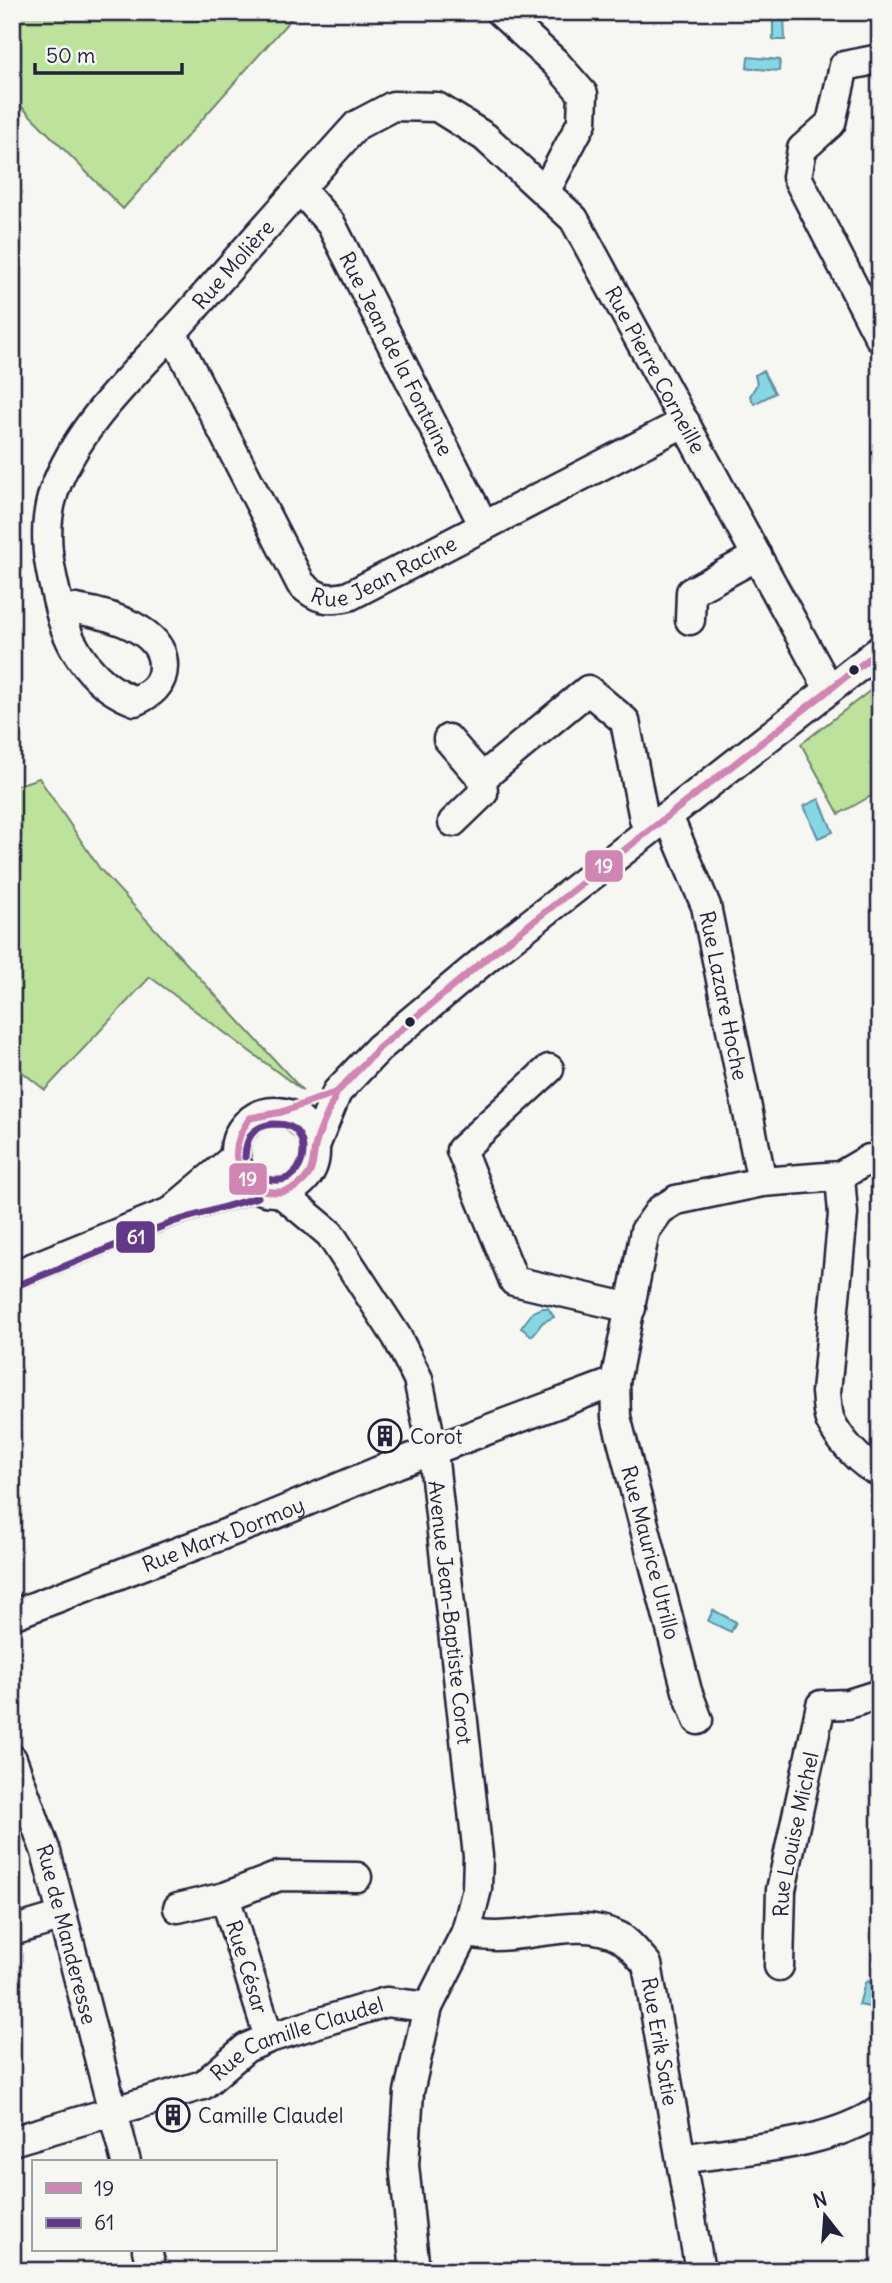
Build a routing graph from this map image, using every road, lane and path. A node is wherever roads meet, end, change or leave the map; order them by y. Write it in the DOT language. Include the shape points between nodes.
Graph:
graph roads {
  1 [pos="500,12"];
  2 [pos="880,59"];
  3 [pos="300,189"];
  4 [pos="546,190"];
  5 [pos="172,332"];
  6 [pos="880,338"];
  7 [pos="685,422"];
  8 [pos="484,526"];
  9 [pos="757,556"];
  10 [pos="59,607"];
  11 [pos="690,620"];
  12 [pos="880,650"];
  13 [pos="830,689"];
  14 [pos="448,738"];
  15 [pos="482,778"];
  16 [pos="453,822"];
  17 [pos="659,823"];
  18 [pos="549,1069"];
  19 [pos="337,1092"];
  20 [pos="282,1112"];
  21 [pos="235,1157"];
  22 [pos="313,1158"];
  23 [pos="880,1160"];
  24 [pos="840,1176"];
  25 [pos="762,1182"];
  26 [pos="268,1190"];
  27 [pos="170,1212"];
  28 [pos="330,1234"];
  29 [pos="12,1276"];
  30 [pos="631,1308"];
  31 [pos="615,1382"];
  32 [pos="433,1452"];
  33 [pos="880,1472"];
  34 [pos="12,1615"];
  35 [pos="880,1694"];
  36 [pos="698,1720"];
  37 [pos="12,1759"];
  38 [pos="357,1877"];
  39 [pos="225,1897"];
  40 [pos="178,1908"];
  41 [pos="63,1916"];
  42 [pos="12,1931"];
  43 [pos="466,1932"];
  44 [pos="779,1966"];
  45 [pos="428,2007"];
  46 [pos="269,2038"];
  47 [pos="880,2110"];
  48 [pos="114,2111"];
  49 [pos="12,2141"];
  50 [pos="682,2159"];
  51 [pos="126,2160"];
  52 [pos="147,2252"];
  53 [pos="152,2271"];
  54 [pos="415,2271"];
  55 [pos="701,2271"];
  1 -- 4 [label="street" via="583,94 582,122"];
  2 -- 6 [label="street" via="844,66 831,123 802,149 797,177"];
  3 -- 4 [label="street, Rue Molière" via="357,125 393,106 437,107 485,137"];
  3 -- 5 [label="street, Rue Molière"];
  3 -- 8 [label="street, Rue Jean de la Fontaine" via="331,224"];
  4 -- 7 [label="street, Rue Pierre Corneille" via="574,219"];
  5 -- 8 [label="street, Rue Jean Racine" via="301,584 313,596 329,600 349,596"];
  5 -- 10 [label="street, Rue Molière" via="86,428 54,492 45,548"];
  7 -- 8 [label="street, Rue Jean Racine"];
  7 -- 9 [label="street, Rue Pierre Corneille"];
  9 -- 11 [label="street" via="691,592"];
  9 -- 13 [label="street, Rue Pierre Corneille"];
  12 -- 13 [label="street"];
  13 -- 17 [label="street"];
  14 -- 15 [label="street"];
  15 -- 16 [label="street" via="483,793"];
  15 -- 17 [label="street, Rue Lazare Hoche" via="588,690 625,721 644,819"];
  17 -- 19 [label="street" via="420,1012"];
  17 -- 25 [label="street, Rue Lazare Hoche" via="706,906"];
  18 -- 30 [label="street" via="461,1150 514,1281"];
  19 -- 20 [label="street"];
  19 -- 22 [label="street"];
  20 -- 21 [label="street" via="250,1118 239,1133"];
  20 -- 22 [label="street" via="304,1124"];
  21 -- 26 [label="street" via="245,1180"];
  21 -- 27 [label="street"];
  22 -- 26 [label="street" via="303,1181"];
  22 -- 28 [label="street, Avenue Jean-Baptiste Corot"];
  23 -- 24 [label="street" via="869,1159"];
  24 -- 25 [label="street, Rue Maurice Utrillo"];
  24 -- 33 [label="street" via="843,1214 826,1392 829,1418 870,1469"];
  25 -- 30 [label="street, Rue Maurice Utrillo" via="676,1200 660,1210 645,1231"];
  26 -- 27 [label="street"];
  26 -- 28 [label="street, Avenue Jean-Baptiste Corot"];
  27 -- 29 [label="street"];
  28 -- 32 [label="street, Avenue Jean-Baptiste Corot" via="397,1337 418,1379"];
  30 -- 31 [label="street, Rue Maurice Utrillo"];
  31 -- 32 [label="street, Rue Marx Dormoy"];
  31 -- 36 [label="street, Rue Maurice Utrillo" via="616,1417"];
  32 -- 34 [label="street, Rue Marx Dormoy"];
  32 -- 43 [label="street, Avenue Jean-Baptiste Corot" via="478,1856 477,1889"];
  35 -- 44 [label="street, Rue Louise Michel" via="848,1704 821,1705 781,1891"];
  37 -- 41 [label="street, Rue de Manderesse" via="46,1852"];
  38 -- 39 [label="street, Rue César" via="279,1876"];
  39 -- 40 [label="street, Rue César"];
  39 -- 46 [label="street, Rue César"];
  41 -- 42 [label="street"];
  41 -- 48 [label="street, Rue de Manderesse"];
  43 -- 45 [label="street, Avenue Jean-Baptiste Corot"];
  43 -- 50 [label="street, Rue Erik Satie" via="489,1939 581,1926 621,1938 638,1955 646,1964"];
  45 -- 46 [label="street, Rue Camille Claudel" via="386,2002"];
  45 -- 54 [label="street, Avenue Jean-Baptiste Corot" via="409,2092 404,2165"];
  46 -- 48 [label="street, Rue Camille Claudel" via="246,2048 203,2085"];
  47 -- 50 [label="street" via="859,2124 810,2138"];
  48 -- 49 [label="street, Rue Camille Claudel"];
  48 -- 51 [label="street, Rue de Manderesse"];
  50 -- 55 [label="street, Rue Erik Satie"];
  52 -- 53 [label="street"];
}
